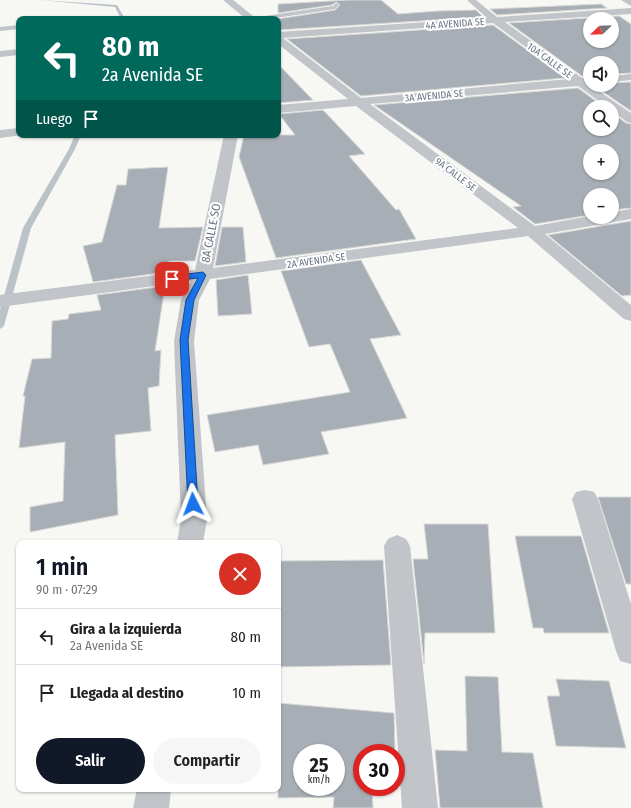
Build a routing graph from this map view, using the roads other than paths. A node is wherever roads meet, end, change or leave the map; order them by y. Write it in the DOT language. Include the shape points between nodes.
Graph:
graph roads {
  1 [pos="227,0"];
  2 [pos="471,0"];
  3 [pos="625,0"];
  4 [pos="631,3"];
  5 [pos="336,5"];
  6 [pos="631,11"];
  7 [pos="248,16"];
  8 [pos="279,16"];
  9 [pos="495,20"];
  10 [pos="16,27"];
  11 [pos="0,29"];
  12 [pos="281,35"];
  13 [pos="281,41"];
  14 [pos="16,52"];
  15 [pos="0,54"];
  16 [pos="631,77"];
  17 [pos="619,78"];
  18 [pos="583,80"];
  19 [pos="583,81"];
  20 [pos="598,92"];
  21 [pos="359,102"];
  22 [pos="281,109"];
  23 [pos="631,119"];
  24 [pos="16,132"];
  25 [pos="0,134"];
  26 [pos="230,138"];
  27 [pos="631,214"];
  28 [pos="532,230"];
  29 [pos="203,275"];
  30 [pos="0,301"];
  31 [pos="631,314"];
  32 [pos="584,499"];
  33 [pos="190,540"];
  34 [pos="397,546"];
  35 [pos="631,651"];
  36 [pos="154,792"];
  37 [pos="151,808"];
  38 [pos="420,808"];
  1 -- 7 [label="street"];
  2 -- 9 [label="street, 10A CALLE SE"];
  3 -- 4 [label="street"];
  5 -- 8 [label="lane"];
  6 -- 9 [label="street, 4A AVENIDA SE"];
  9 -- 12 [label="street, 4A AVENIDA SE"];
  9 -- 18 [label="street, 10A CALLE SE"];
  10 -- 11 [label="lane"];
  13 -- 21 [label="street, 9A CALLE SE"];
  14 -- 15 [label="street"];
  16 -- 17 [label="street"];
  19 -- 21 [label="street, 3A AVENIDA SE"];
  20 -- 23 [label="street, 10A CALLE SE"];
  21 -- 22 [label="street, 3A AVENIDA SE"];
  21 -- 28 [label="street, 9A CALLE SE"];
  24 -- 25 [label="street"];
  26 -- 29 [label="street, 8A CALLE SO"];
  27 -- 28 [label="street, 2A AVENIDA SE"];
  28 -- 29 [label="street, 2A AVENIDA SE"];
  28 -- 31 [label="street, 9A CALLE SE"];
  29 -- 30 [label="street, 2A AVENIDA SE"];
  29 -- 33 [label="street, 8A CALLE SO" via="190,300 184,340 194,519"];
  32 -- 35 [label="street"];
  34 -- 38 [label="street"];
  36 -- 37 [label="street"];
}
